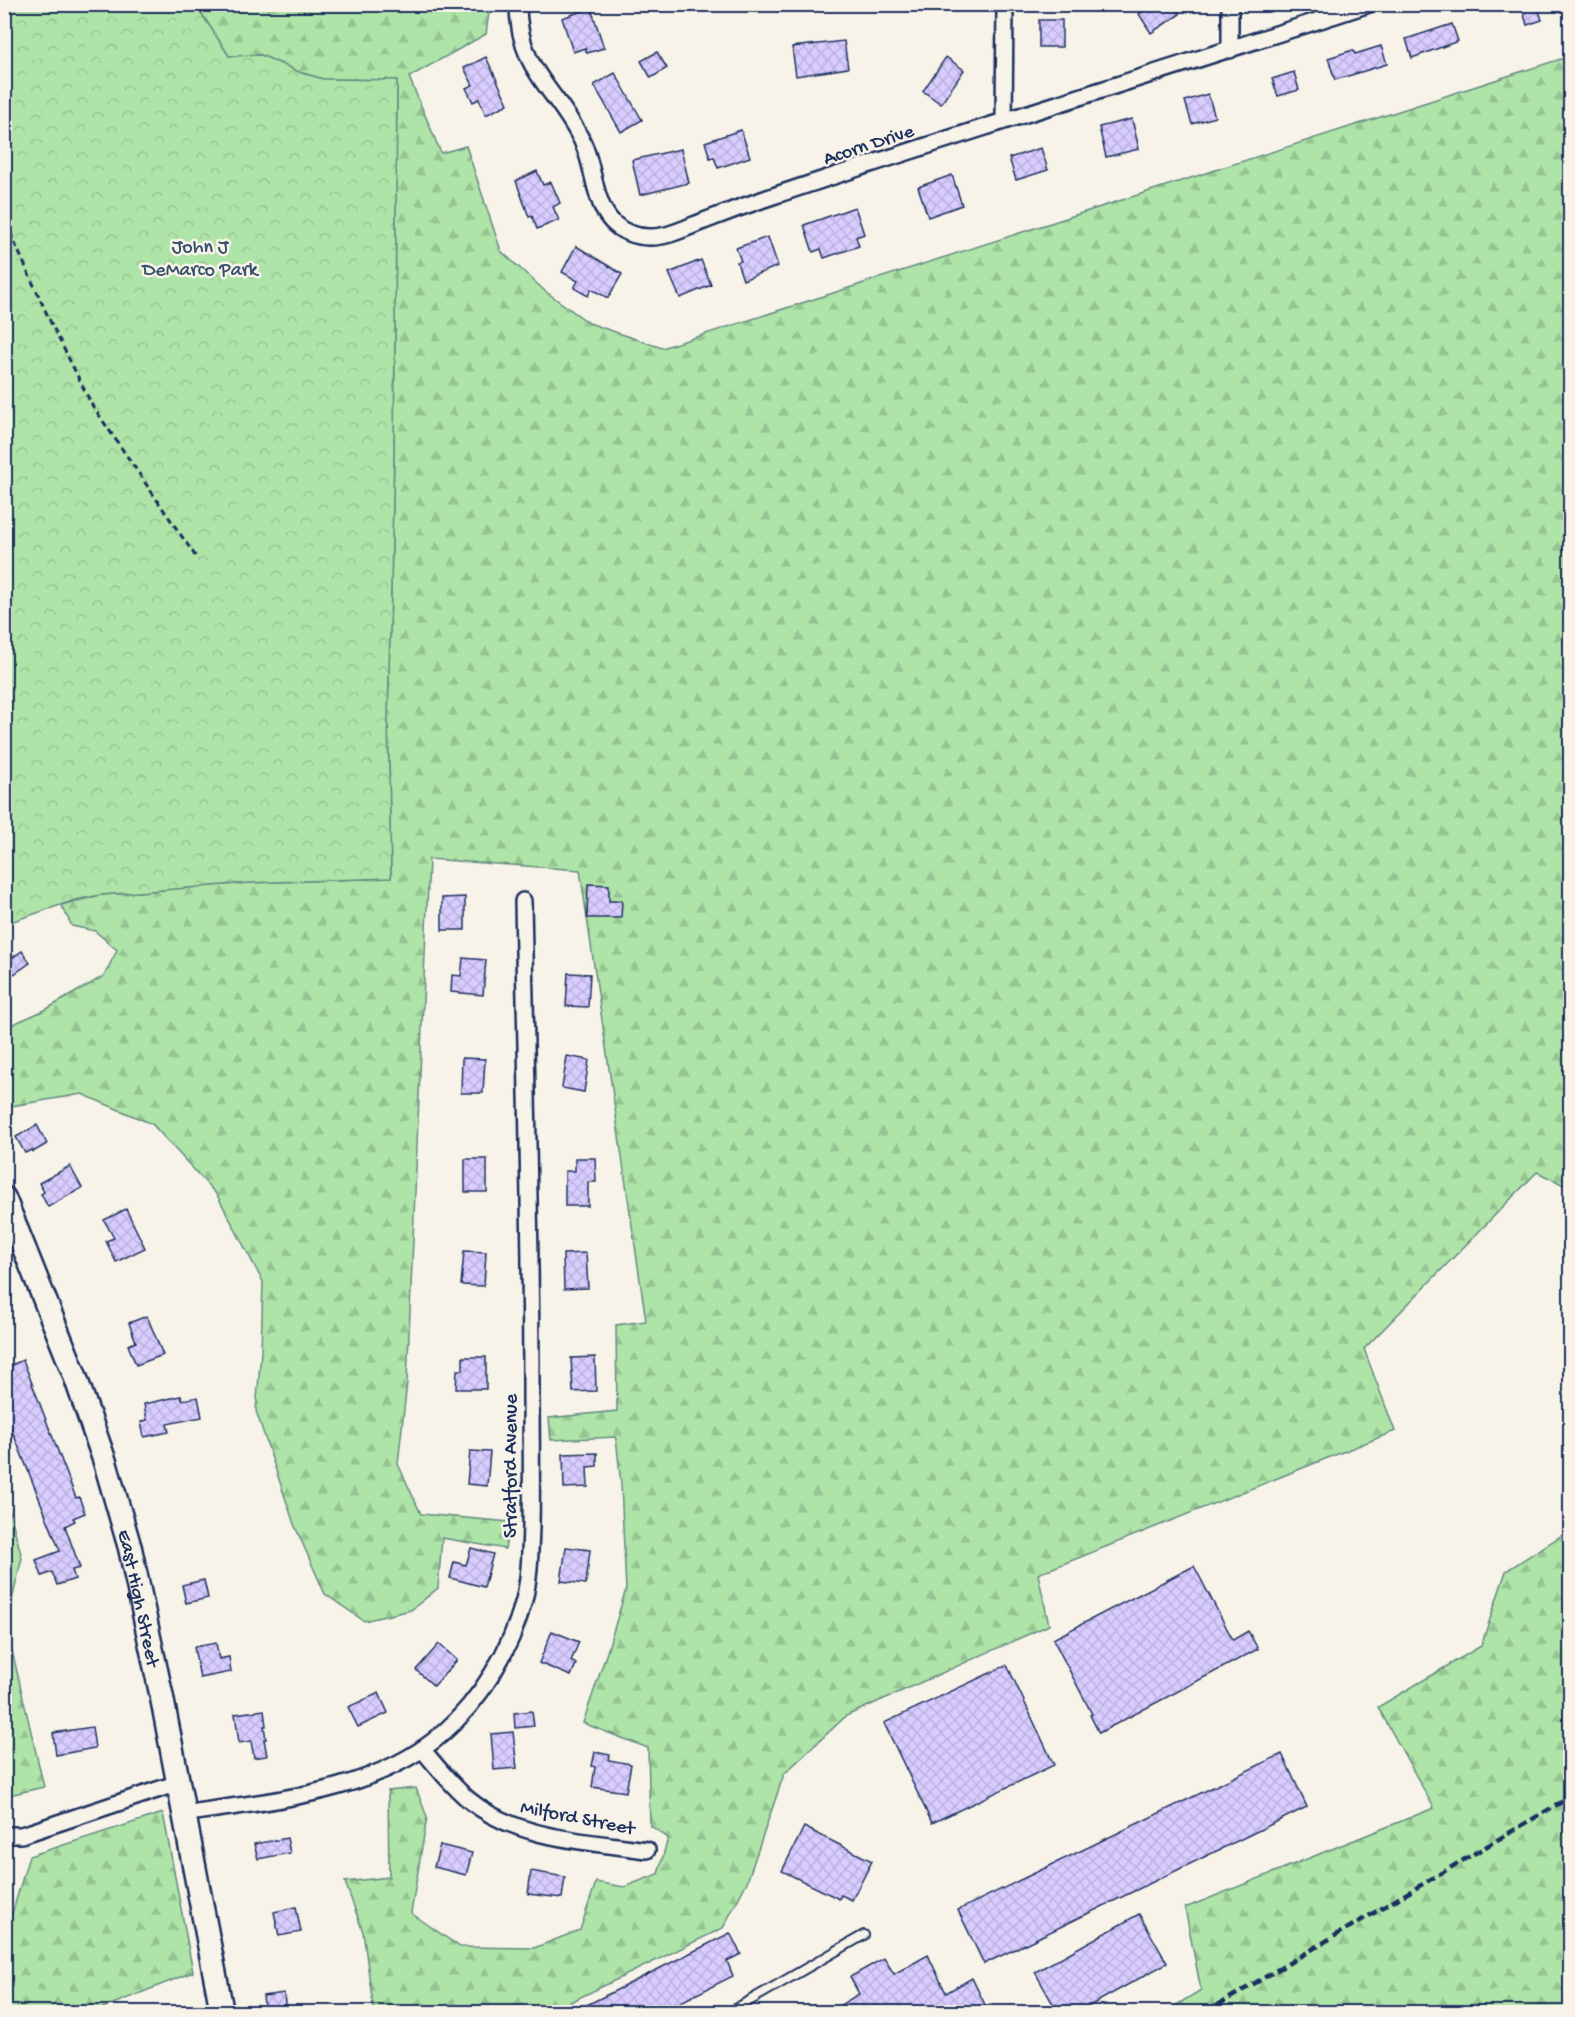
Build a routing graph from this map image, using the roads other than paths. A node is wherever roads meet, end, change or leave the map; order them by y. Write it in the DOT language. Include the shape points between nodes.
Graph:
graph roads {
  1 [pos="518,4"];
  2 [pos="1005,4"];
  3 [pos="1230,4"];
  4 [pos="1370,4"];
  5 [pos="1230,50"];
  6 [pos="1004,120"];
  7 [pos="523,901"];
  8 [pos="4,1198"];
  9 [pos="422,1749"];
  10 [pos="178,1783"];
  11 [pos="184,1814"];
  12 [pos="4,1835"];
  13 [pos="647,1850"];
  14 [pos="864,1935"];
  15 [pos="222,2013"];
  16 [pos="730,2013"];
  1 -- 6 [label="street, Acorn Drive" via="519,34 525,52 583,143 608,217 627,232 650,237 675,231"];
  2 -- 6 [label="street"];
  3 -- 5 [label="street"];
  4 -- 5 [label="street, Acorn Drive"];
  5 -- 6 [label="street, Acorn Drive"];
  7 -- 9 [label="street, Stratford Avenue" via="531,1374 528,1573 515,1625 489,1677 460,1717"];
  8 -- 10 [label="main road, East High Street" via="74,1373 118,1505"];
  9 -- 11 [label="street, Stratford Avenue" via="393,1766 341,1784"];
  9 -- 13 [label="street, Milford Street" via="471,1801 511,1825 549,1836"];
  10 -- 11 [label="main road, East High Street"];
  10 -- 12 [label="street" via="32,1832"];
  11 -- 15 [label="main road, East High Street"];
  14 -- 16 [label="lane"];
}
